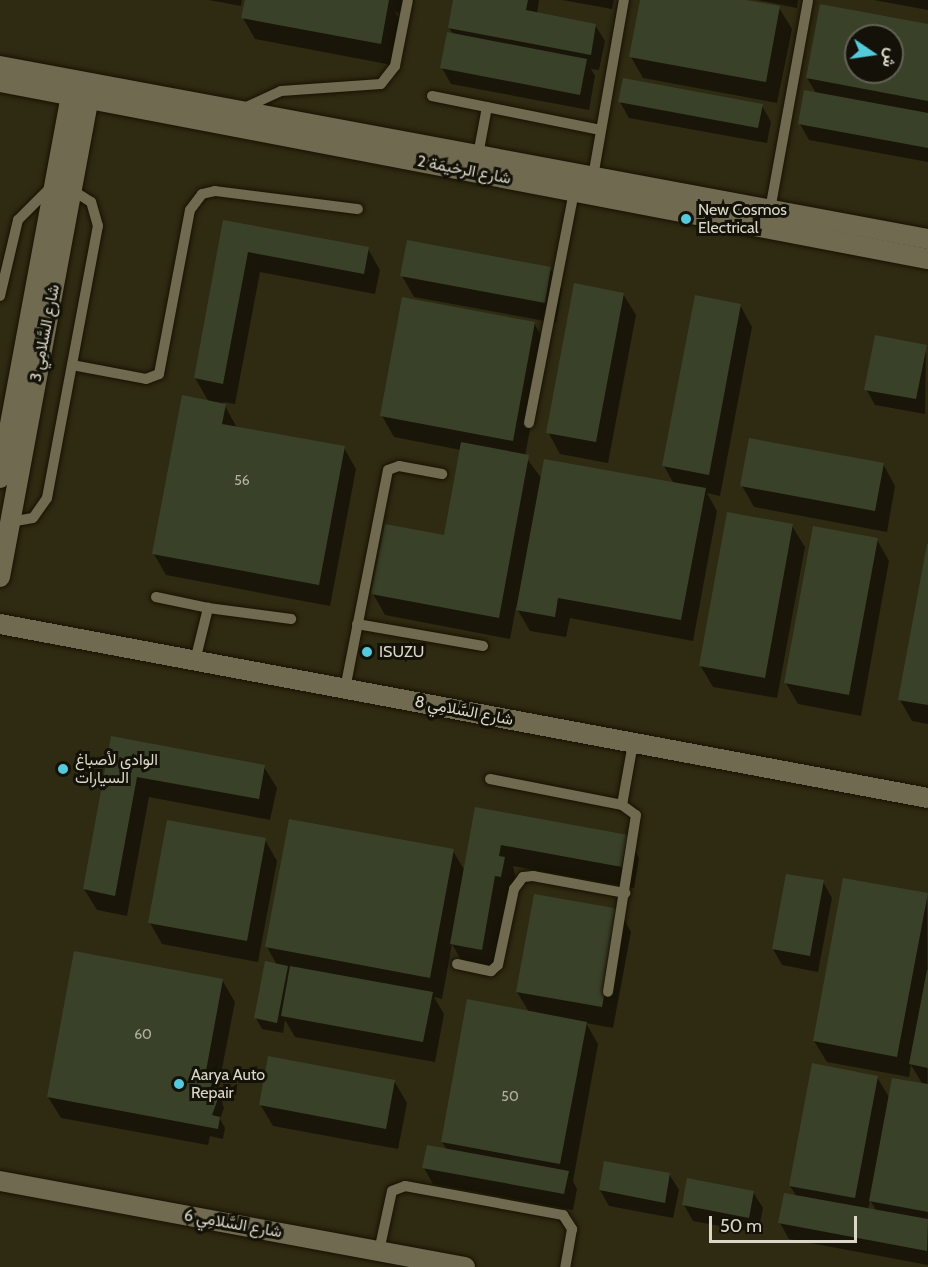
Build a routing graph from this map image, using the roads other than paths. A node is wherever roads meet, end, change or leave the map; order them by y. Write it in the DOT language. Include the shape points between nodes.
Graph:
graph roads {
  1 [pos="408,0"];
  2 [pos="624,0"];
  3 [pos="808,0"];
  4 [pos="0,66"];
  5 [pos="0,82"];
  6 [pos="81,91"];
  7 [pos="432,96"];
  8 [pos="487,107"];
  9 [pos="239,111"];
  10 [pos="601,129"];
  11 [pos="478,155"];
  12 [pos="593,177"];
  13 [pos="64,187"];
  14 [pos="574,191"];
  15 [pos="358,209"];
  16 [pos="770,210"];
  17 [pos="928,239"];
  18 [pos="928,259"];
  19 [pos="0,296"];
  20 [pos="72,365"];
  21 [pos="528,423"];
  22 [pos="442,474"];
  23 [pos="0,478"];
  24 [pos="10,522"];
  25 [pos="0,577"];
  26 [pos="156,597"];
  27 [pos="208,608"];
  28 [pos="291,619"];
  29 [pos="0,624"];
  30 [pos="357,624"];
  31 [pos="483,646"];
  32 [pos="195,661"];
  33 [pos="345,689"];
  34 [pos="633,743"];
  35 [pos="490,779"];
  36 [pos="928,798"];
  37 [pos="622,805"];
  38 [pos="625,893"];
  39 [pos="456,964"];
  40 [pos="608,992"];
  41 [pos="0,1181"];
  42 [pos="379,1251"];
  43 [pos="465,1267"];
  44 [pos="565,1267"];
  1 -- 9 [label="lane" via="395,66 381,84 281,91"];
  2 -- 10 [label="lane"];
  3 -- 16 [label="lane"];
  4 -- 6 [label="street, شارع الرخيمَة 2"];
  5 -- 6 [label="street, شارع الرخيمَة 2"];
  6 -- 9 [label="street" via="217,116 229,117"];
  6 -- 13 [label="street, شارع السَّلامِي 3"];
  6 -- 14 [label="street, شارع الرخيمَة 2"];
  7 -- 8 [label="lane"];
  8 -- 10 [label="lane"];
  8 -- 11 [label="lane"];
  9 -- 11 [label="street, شارع الرخيمَة 2"];
  10 -- 12 [label="lane"];
  11 -- 12 [label="street, شارع الرخيمَة 2"];
  12 -- 16 [label="street, شارع الرخيمَة 2"];
  13 -- 19 [label="lane" via="18,220"];
  13 -- 20 [label="lane" via="91,202 98,226"];
  13 -- 23 [label="street, شارع السَّلامِي 3"];
  13 -- 24 [label="street, شارع السَّلامِي 3"];
  14 -- 18 [label="street, شارع الرخيمَة 2"];
  14 -- 21 [label="lane"];
  15 -- 20 [label="lane" via="215,191 202,194 189,210 159,374 146,379"];
  16 -- 17 [label="street, شارع الرخيمَة 2"];
  20 -- 24 [label="lane" via="47,498 33,518"];
  22 -- 30 [label="lane" via="399,466 388,470"];
  24 -- 25 [label="street, شارع السَّلامِي 3"];
  26 -- 27 [label="lane"];
  27 -- 28 [label="lane"];
  27 -- 32 [label="lane"];
  29 -- 32 [label="street, شارع السَّلامِي 8"];
  30 -- 31 [label="lane"];
  30 -- 33 [label="lane"];
  32 -- 33 [label="street, شارع السَّلامِي 8"];
  33 -- 34 [label="street, شارع السَّلامِي 8"];
  34 -- 36 [label="street, شارع السَّلامِي 8"];
  34 -- 37 [label="lane"];
  35 -- 37 [label="lane"];
  37 -- 38 [label="lane" via="632,810 637,821"];
  38 -- 39 [label="lane" via="533,876 523,878 516,885 498,965 491,970"];
  38 -- 40 [label="lane"];
  41 -- 42 [label="street, شارع السَّلامِي 6"];
  42 -- 43 [label="street, شارع السَّلامِي 6"];
  42 -- 44 [label="lane" via="392,1191 405,1186 563,1215 572,1228"];
}
